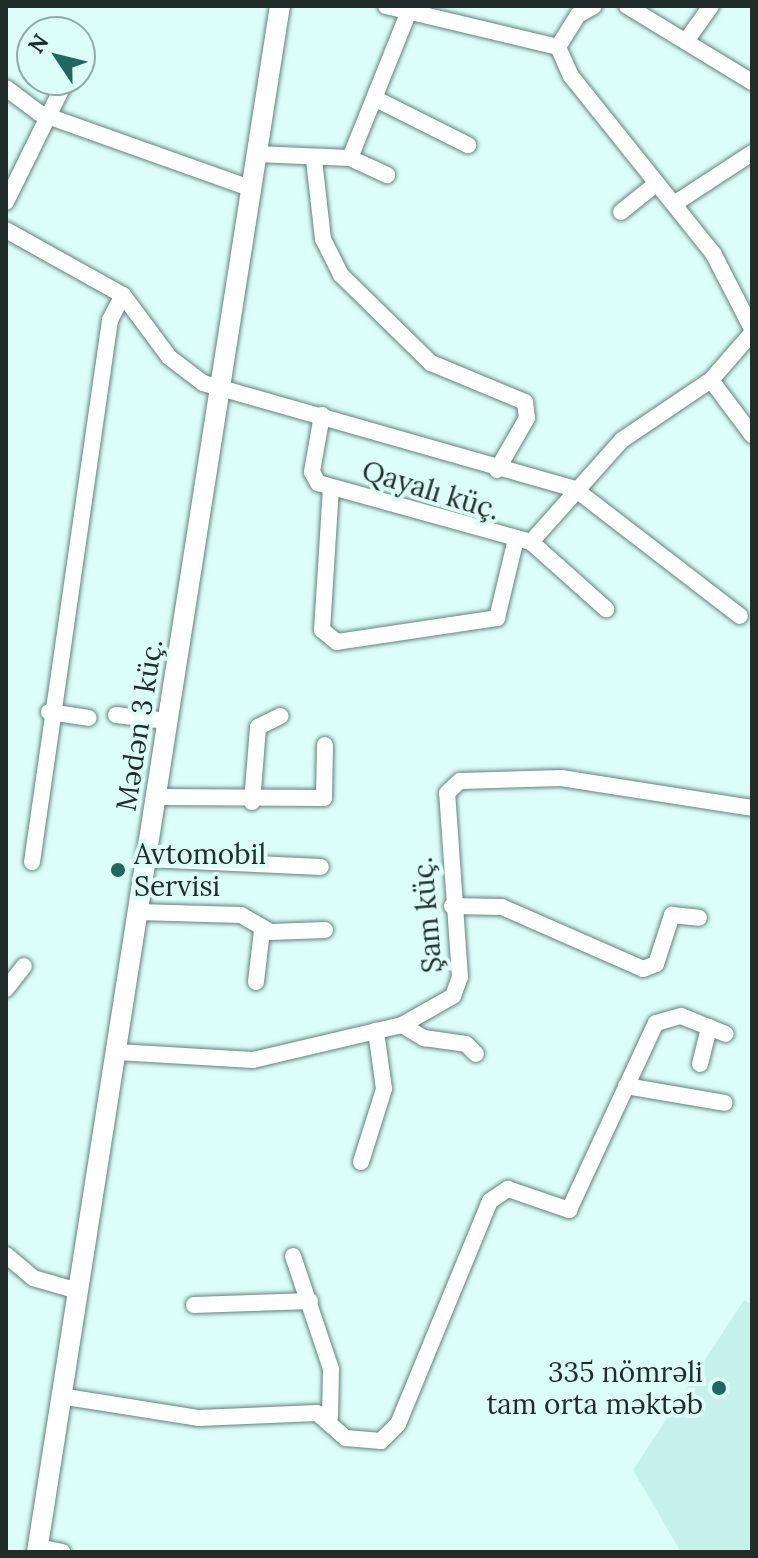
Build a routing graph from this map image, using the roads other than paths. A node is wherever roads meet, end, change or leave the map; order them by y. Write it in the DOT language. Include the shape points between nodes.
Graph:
graph roads {
  1 [pos="280,6"];
  2 [pos="386,6"];
  3 [pos="594,6"];
  4 [pos="711,6"];
  5 [pos="634,7"];
  6 [pos="408,14"];
  7 [pos="686,41"];
  8 [pos="558,47"];
  9 [pos="752,82"];
  10 [pos="6,88"];
  11 [pos="58,96"];
  12 [pos="378,100"];
  13 [pos="48,117"];
  14 [pos="468,145"];
  15 [pos="752,153"];
  16 [pos="256,154"];
  17 [pos="350,158"];
  18 [pos="314,160"];
  19 [pos="387,175"];
  20 [pos="657,183"];
  21 [pos="250,188"];
  22 [pos="6,202"];
  23 [pos="674,204"];
  24 [pos="621,212"];
  25 [pos="6,230"];
  26 [pos="123,295"];
  27 [pos="752,331"];
  28 [pos="711,380"];
  29 [pos="219,387"];
  30 [pos="322,415"];
  31 [pos="752,435"];
  32 [pos="497,470"];
  33 [pos="331,487"];
  34 [pos="575,489"];
  35 [pos="523,542"];
  36 [pos="606,609"];
  37 [pos="740,616"];
  38 [pos="49,712"];
  39 [pos="116,715"];
  40 [pos="281,716"];
  41 [pos="89,718"];
  42 [pos="167,721"];
  43 [pos="325,745"];
  44 [pos="156,797"];
  45 [pos="252,802"];
  46 [pos="752,808"];
  47 [pos="147,859"];
  48 [pos="32,862"];
  49 [pos="321,867"];
  50 [pos="452,906"];
  51 [pos="138,912"];
  52 [pos="699,918"];
  53 [pos="262,930"];
  54 [pos="325,930"];
  55 [pos="24,966"];
  56 [pos="256,982"];
  57 [pos="6,989"];
  58 [pos="402,1025"];
  59 [pos="709,1027"];
  60 [pos="376,1031"];
  61 [pos="726,1034"];
  62 [pos="117,1052"];
  63 [pos="476,1054"];
  64 [pos="700,1064"];
  65 [pos="626,1086"];
  66 [pos="725,1103"];
  67 [pos="361,1162"];
  68 [pos="6,1255"];
  69 [pos="293,1256"];
  70 [pos="78,1291"];
  71 [pos="310,1301"];
  72 [pos="194,1305"];
  73 [pos="60,1396"];
  74 [pos="330,1417"];
  75 [pos="38,1550"];
  76 [pos="62,1552"];
  1 -- 16 [label="main road, Mədən 3 küç."];
  2 -- 6 [label="street"];
  3 -- 8 [label="street" via="578,15"];
  4 -- 7 [label="street"];
  5 -- 7 [label="street"];
  6 -- 8 [label="street"];
  6 -- 12 [label="street"];
  7 -- 9 [label="street"];
  8 -- 20 [label="street" via="571,76"];
  10 -- 13 [label="street"];
  11 -- 13 [label="street"];
  12 -- 14 [label="street"];
  12 -- 17 [label="street"];
  13 -- 21 [label="street" via="69,118 141,154"];
  13 -- 22 [label="street"];
  15 -- 23 [label="street"];
  16 -- 18 [label="street"];
  16 -- 21 [label="main road, Mədən 3 küç."];
  17 -- 18 [label="street"];
  17 -- 19 [label="street"];
  18 -- 32 [label="street" via="323,239 341,275 431,363 525,402 527,418"];
  20 -- 23 [label="street"];
  20 -- 24 [label="street"];
  21 -- 29 [label="main road, Mədən 3 küç."];
  23 -- 27 [label="street" via="713,253"];
  25 -- 26 [label="street, Qayalı küç."];
  26 -- 29 [label="street, Qayalı küç." via="181,368"];
  26 -- 38 [label="street" via="110,320"];
  27 -- 28 [label="street, Qayalı küç."];
  28 -- 31 [label="street"];
  28 -- 34 [label="street, Qayalı küç." via="641,423"];
  29 -- 30 [label="street, Qayalı küç."];
  29 -- 42 [label="main road, Mədən 3 küç."];
  30 -- 32 [label="street, Qayalı küç."];
  30 -- 33 [label="street, Qayalı küç." via="312,472"];
  32 -- 34 [label="street, Qayalı küç."];
  33 -- 35 [label="street, Qayalı küç."];
  33 -- 35 [label="street" via="322,630 337,642 497,618"];
  34 -- 35 [label="street, Qayalı küç."];
  34 -- 37 [label="street, Qayalı küç."];
  35 -- 36 [label="street"];
  38 -- 41 [label="street"];
  38 -- 48 [label="street"];
  39 -- 42 [label="street"];
  40 -- 45 [label="street" via="258,727"];
  42 -- 44 [label="main road, Mədən 3 küç."];
  43 -- 45 [label="street" via="324,798"];
  44 -- 45 [label="street"];
  44 -- 47 [label="main road, Mədən 3 küç."];
  46 -- 50 [label="street, Şam küç." via="561,778 460,781 447,793"];
  47 -- 49 [label="street"];
  47 -- 51 [label="main road, Mədən 3 küç."];
  50 -- 52 [label="street" via="502,907 643,969 656,964 672,915"];
  50 -- 58 [label="street, Şam küç." via="458,986"];
  51 -- 53 [label="street" via="241,915"];
  51 -- 62 [label="main road, Mədən 3 küç."];
  53 -- 54 [label="street"];
  53 -- 56 [label="street"];
  55 -- 57 [label="street"];
  58 -- 60 [label="street, Şam küç."];
  58 -- 63 [label="street" via="424,1038 456,1040"];
  59 -- 61 [label="street"];
  59 -- 64 [label="street"];
  59 -- 65 [label="street" via="681,1016 656,1023"];
  60 -- 62 [label="street, Şam küç." via="253,1060"];
  60 -- 67 [label="street" via="384,1089"];
  62 -- 70 [label="main road, Mədən 3 küç."];
  65 -- 66 [label="street"];
  65 -- 74 [label="street" via="569,1210 508,1189 490,1201 391,1434 357,1442"];
  68 -- 70 [label="street" via="33,1278"];
  69 -- 71 [label="street"];
  70 -- 73 [label="main road, Mədən 3 küç."];
  71 -- 72 [label="street"];
  71 -- 74 [label="street" via="331,1369"];
  73 -- 74 [label="street" via="199,1418"];
  73 -- 75 [label="main road, Mədən 3 küç."];
  75 -- 76 [label="street"];
}
